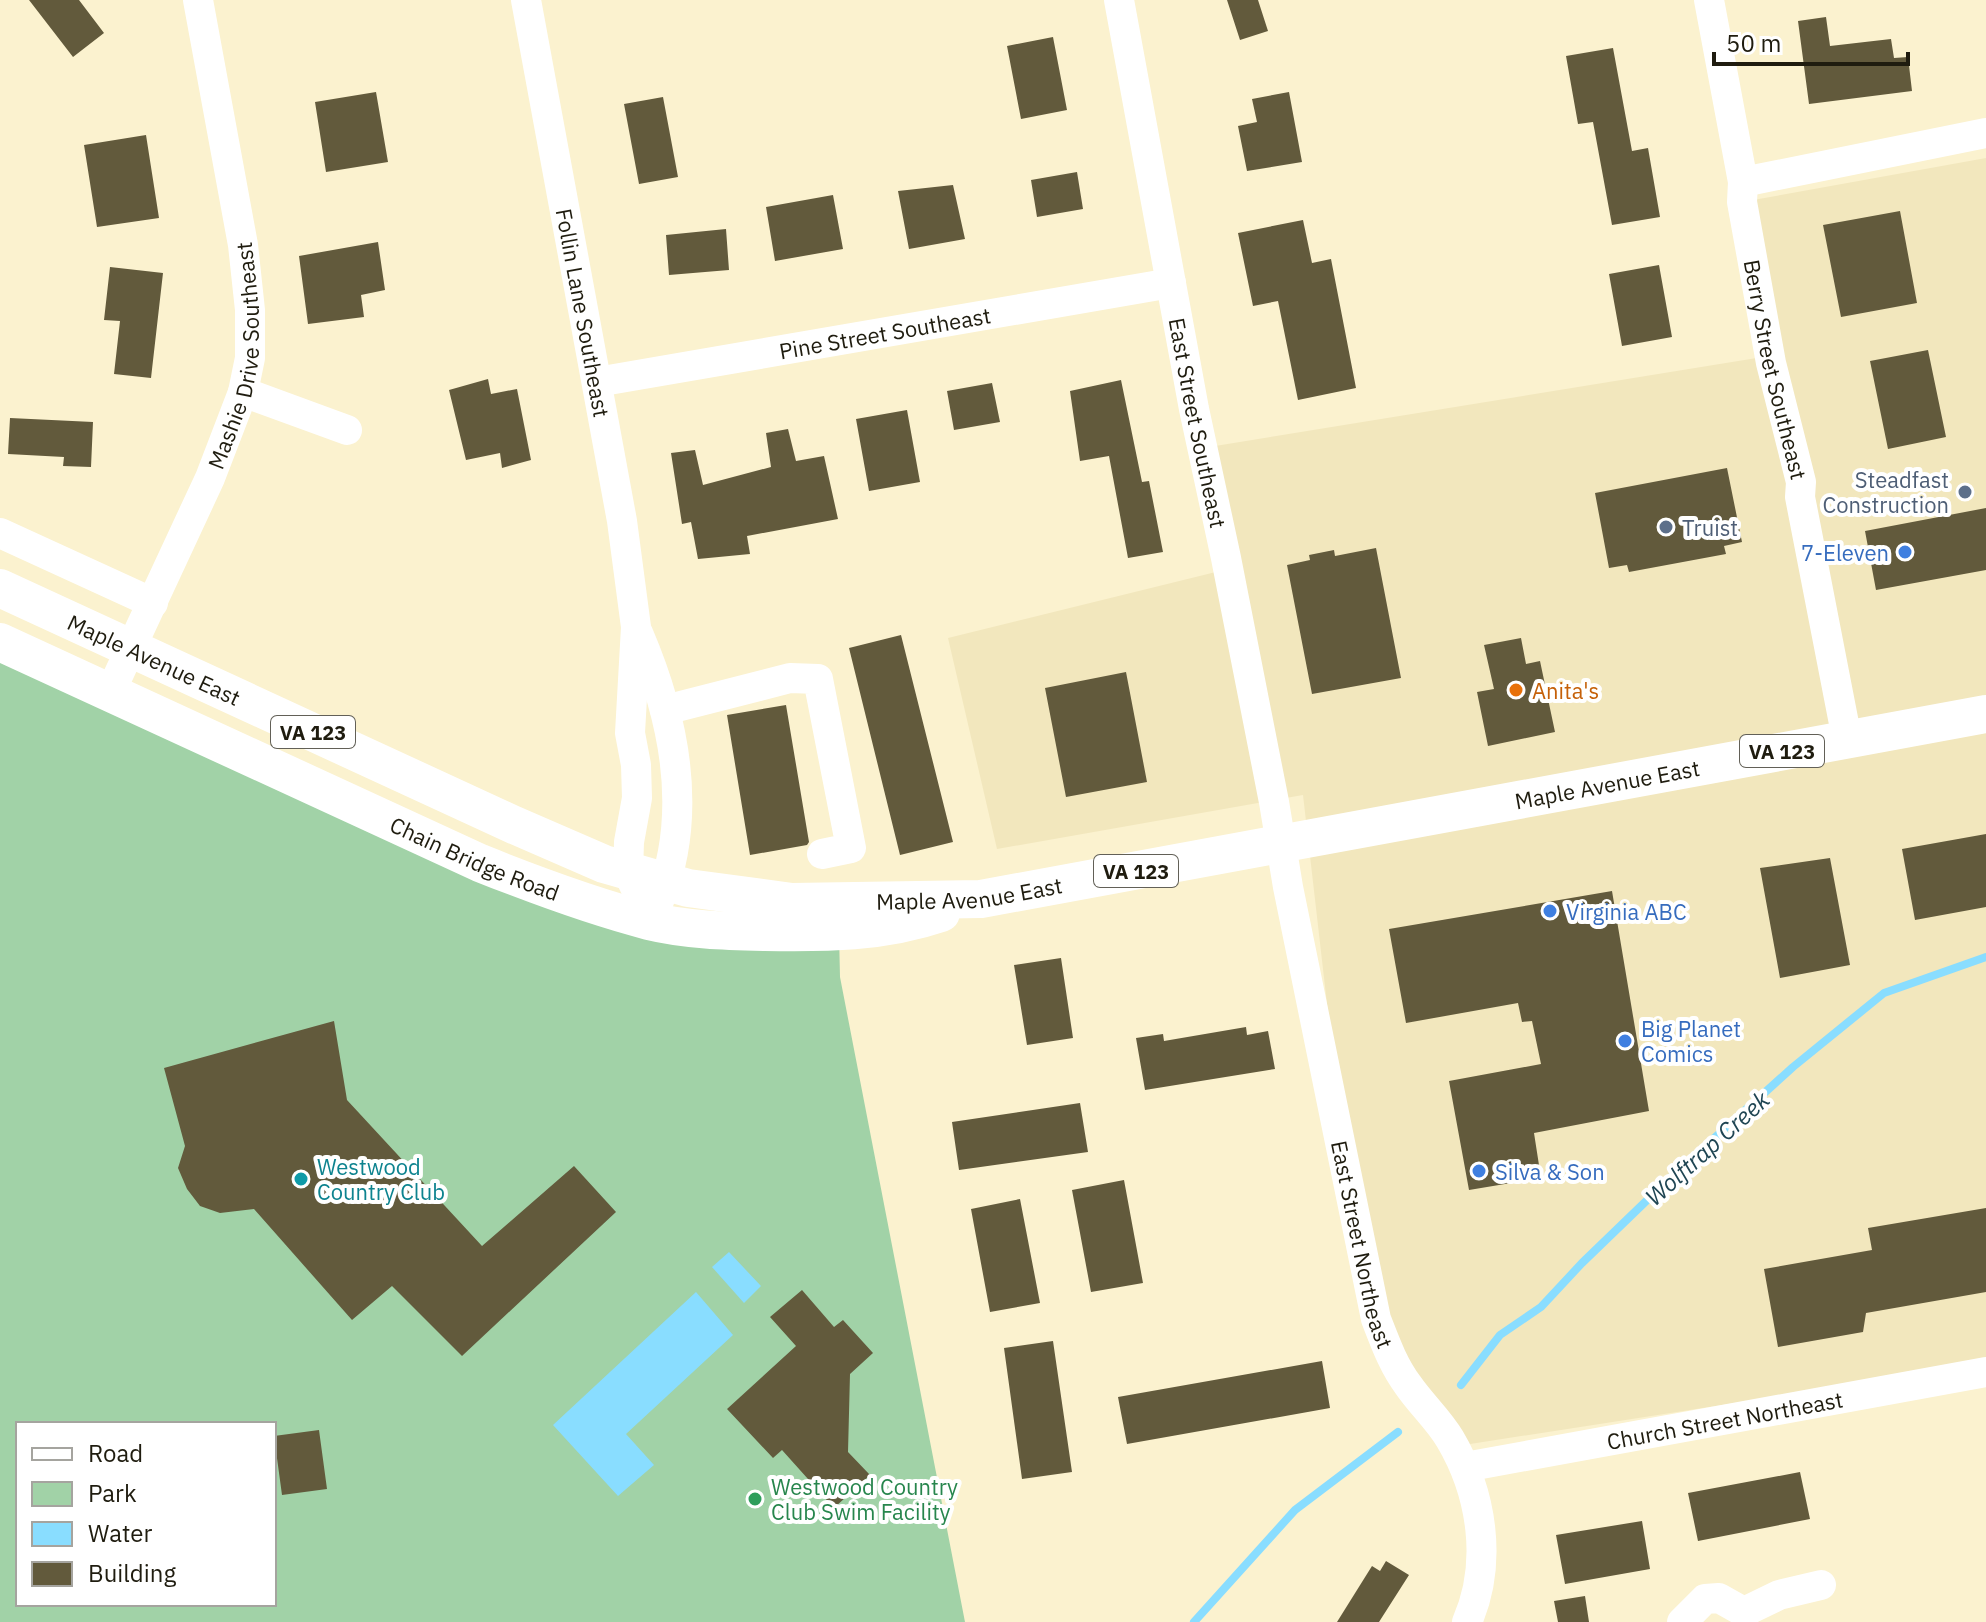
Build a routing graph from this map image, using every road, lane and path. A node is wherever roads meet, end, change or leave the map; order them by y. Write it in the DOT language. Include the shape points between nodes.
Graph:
graph roads {
  1 [pos="198,0"];
  2 [pos="526,0"];
  3 [pos="1119,0"];
  4 [pos="1709,0"];
  5 [pos="1986,133"];
  6 [pos="1743,182"];
  7 [pos="1171,283"];
  8 [pos="597,382"];
  9 [pos="243,392"];
  10 [pos="347,430"];
  11 [pos="0,533"];
  12 [pos="0,588"];
  13 [pos="153,603"];
  14 [pos="636,627"];
  15 [pos="0,642"];
  16 [pos="130,648"];
  17 [pos="110,693"];
  18 [pos="665,710"];
  19 [pos="1986,714"];
  20 [pos="1847,739"];
  21 [pos="1281,845"];
  22 [pos="822,854"];
  23 [pos="628,872"];
  24 [pos="666,883"];
  25 [pos="981,899"];
  26 [pos="651,922"];
  27 [pos="1986,1372"];
  28 [pos="1465,1467"];
  29 [pos="1821,1585"];
  30 [pos="1746,1617"];
  31 [pos="1467,1622"];
  32 [pos="1682,1622"];
  1 -- 9 [label="street, Mashie Drive Southeast" via="243,245 250,358"];
  2 -- 8 [label="street, Follin Lane Southeast"];
  3 -- 7 [label="street, East Street Southeast"];
  4 -- 6 [label="street, Berry Street Southeast"];
  5 -- 6 [label="street"];
  6 -- 20 [label="street, Berry Street Southeast" via="1767,341 1801,482"];
  7 -- 8 [label="street, Pine Street Southeast"];
  7 -- 21 [label="street, East Street Southeast"];
  8 -- 14 [label="street, Follin Lane Southeast"];
  9 -- 10 [label="street"];
  9 -- 13 [label="street, Mashie Drive Southeast"];
  11 -- 13 [label="street"];
  12 -- 16 [label="main road, Maple Avenue East / VA 123"];
  13 -- 16 [label="street, Mashie Drive Southeast"];
  14 -- 18 [label="street, Follin Lane Southeast"];
  14 -- 23 [label="street, Follin Lane Southeast" via="630,733 637,798"];
  15 -- 17 [label="main road, Chain Bridge Road / VA 123"];
  16 -- 17 [label="street, Mashie Drive Southeast"];
  16 -- 23 [label="main road, Maple Avenue East / VA 123"];
  17 -- 26 [label="main road, Chain Bridge Road / VA 123" via="480,863"];
  18 -- 22 [label="street" via="790,678 818,679 851,848"];
  18 -- 24 [label="street, Follin Lane Southeast" via="677,806"];
  19 -- 20 [label="main road, Maple Avenue East / VA 123"];
  20 -- 21 [label="main road, Maple Avenue East / VA 123"];
  21 -- 25 [label="main road, Maple Avenue East / VA 123"];
  21 -- 28 [label="street, East Street Northeast" via="1376,1319 1407,1385 1448,1435"];
  23 -- 24 [label="main road, Maple Avenue East / VA 123"];
  23 -- 26 [label="street, Follin Lane Southeast"];
  24 -- 25 [label="main road, Maple Avenue East / VA 123" via="792,902"];
  24 -- 26 [label="street, Follin Lane Southeast"];
  25 -- 26 [label="main road, Chain Bridge Road / VA 123" via="909,924 867,931 722,931"];
  27 -- 28 [label="street, Church Street Northeast"];
  28 -- 31 [label="street, East Street Northeast" via="1482,1540 1480,1576"];
  29 -- 30 [label="street" via="1779,1595"];
  30 -- 32 [label="street" via="1719,1598 1705,1599"];
}
